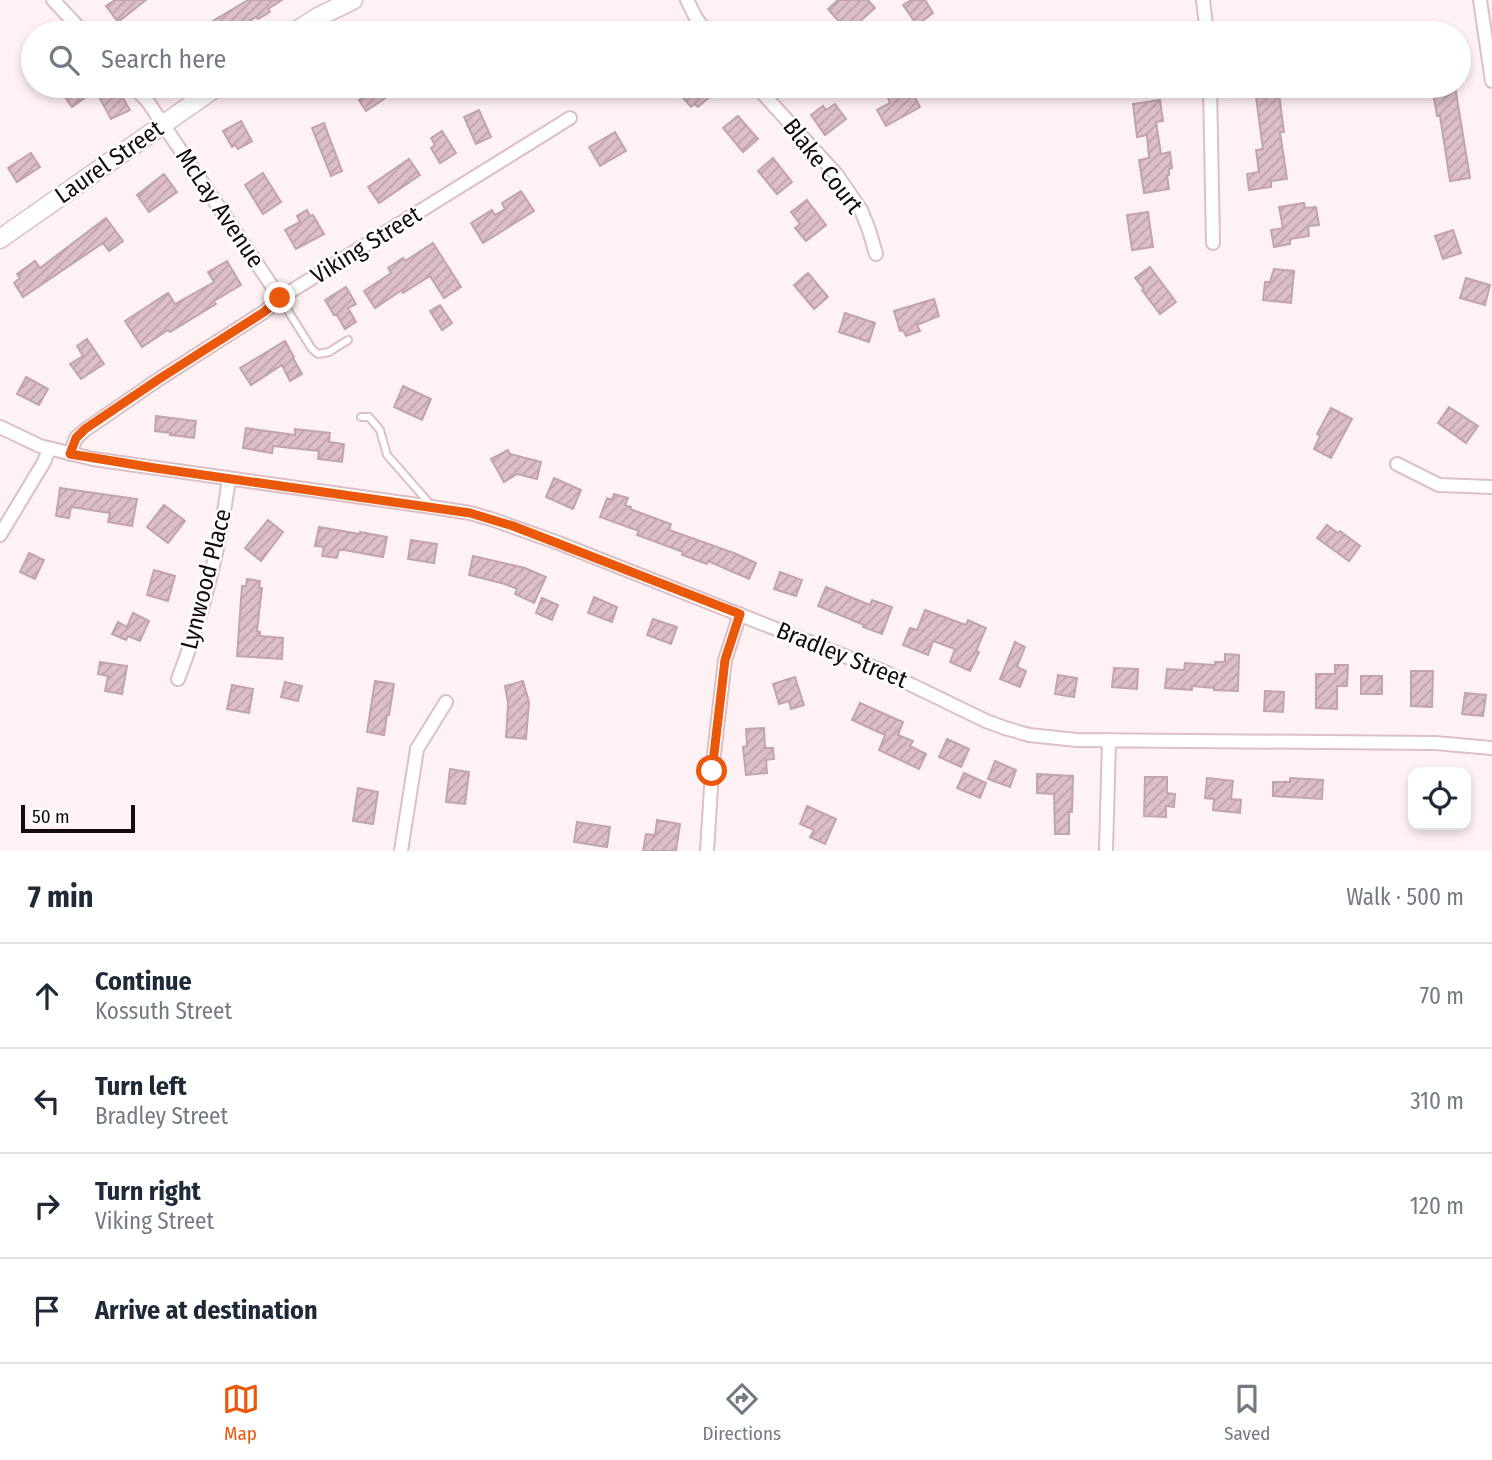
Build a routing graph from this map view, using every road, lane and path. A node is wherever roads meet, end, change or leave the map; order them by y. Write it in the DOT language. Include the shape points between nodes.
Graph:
graph roads {
  1 [pos="53,0"];
  2 [pos="353,0"];
  3 [pos="687,0"];
  4 [pos="1203,0"];
  5 [pos="1480,0"];
  6 [pos="73,21"];
  7 [pos="312,21"];
  8 [pos="698,21"];
  9 [pos="1206,21"];
  10 [pos="1492,81"];
  11 [pos="144,98"];
  12 [pos="201,98"];
  13 [pos="767,98"];
  14 [pos="1210,98"];
  15 [pos="570,118"];
  16 [pos="163,124"];
  17 [pos="0,239"];
  18 [pos="1213,243"];
  19 [pos="876,254"];
  20 [pos="280,298"];
  21 [pos="348,340"];
  22 [pos="362,417"];
  23 [pos="0,427"];
  24 [pos="49,449"];
  25 [pos="70,454"];
  26 [pos="1397,464"];
  27 [pos="229,478"];
  28 [pos="1492,487"];
  29 [pos="432,507"];
  30 [pos="0,535"];
  31 [pos="740,614"];
  32 [pos="178,678"];
  33 [pos="446,702"];
  34 [pos="1109,740"];
  35 [pos="1492,748"];
  36 [pos="401,851"];
  37 [pos="707,851"];
  38 [pos="1106,851"];
  1 -- 6 [label="street"];
  2 -- 7 [label="street"];
  3 -- 8 [label="street"];
  4 -- 9 [label="street"];
  5 -- 10 [label="street"];
  11 -- 16 [label="street, McLay Avenue"];
  12 -- 16 [label="street, Laurel Street"];
  13 -- 19 [label="street, Blake Court" via="849,192 861,210"];
  14 -- 18 [label="street"];
  15 -- 20 [label="street, Viking Street"];
  16 -- 17 [label="street, Laurel Street"];
  16 -- 20 [label="street, McLay Avenue"];
  20 -- 21 [label="lane" via="318,354"];
  20 -- 25 [label="street, Viking Street" via="85,429"];
  22 -- 29 [label="lane" via="369,417 380,430 387,455"];
  23 -- 24 [label="street, Bradley Street"];
  24 -- 25 [label="street, Bradley Street"];
  24 -- 30 [label="street"];
  25 -- 27 [label="street, Bradley Street"];
  26 -- 28 [label="street" via="1439,485"];
  27 -- 29 [label="street, Bradley Street"];
  27 -- 32 [label="street, Lynwood Place" via="203,603"];
  29 -- 31 [label="street, Bradley Street" via="513,526"];
  31 -- 34 [label="street, Bradley Street" via="885,672 1005,728 1052,738"];
  31 -- 37 [label="street" via="725,660"];
  33 -- 36 [label="street" via="417,749"];
  34 -- 35 [label="street, Bradley Street" via="1421,743"];
  34 -- 38 [label="street"];
}
